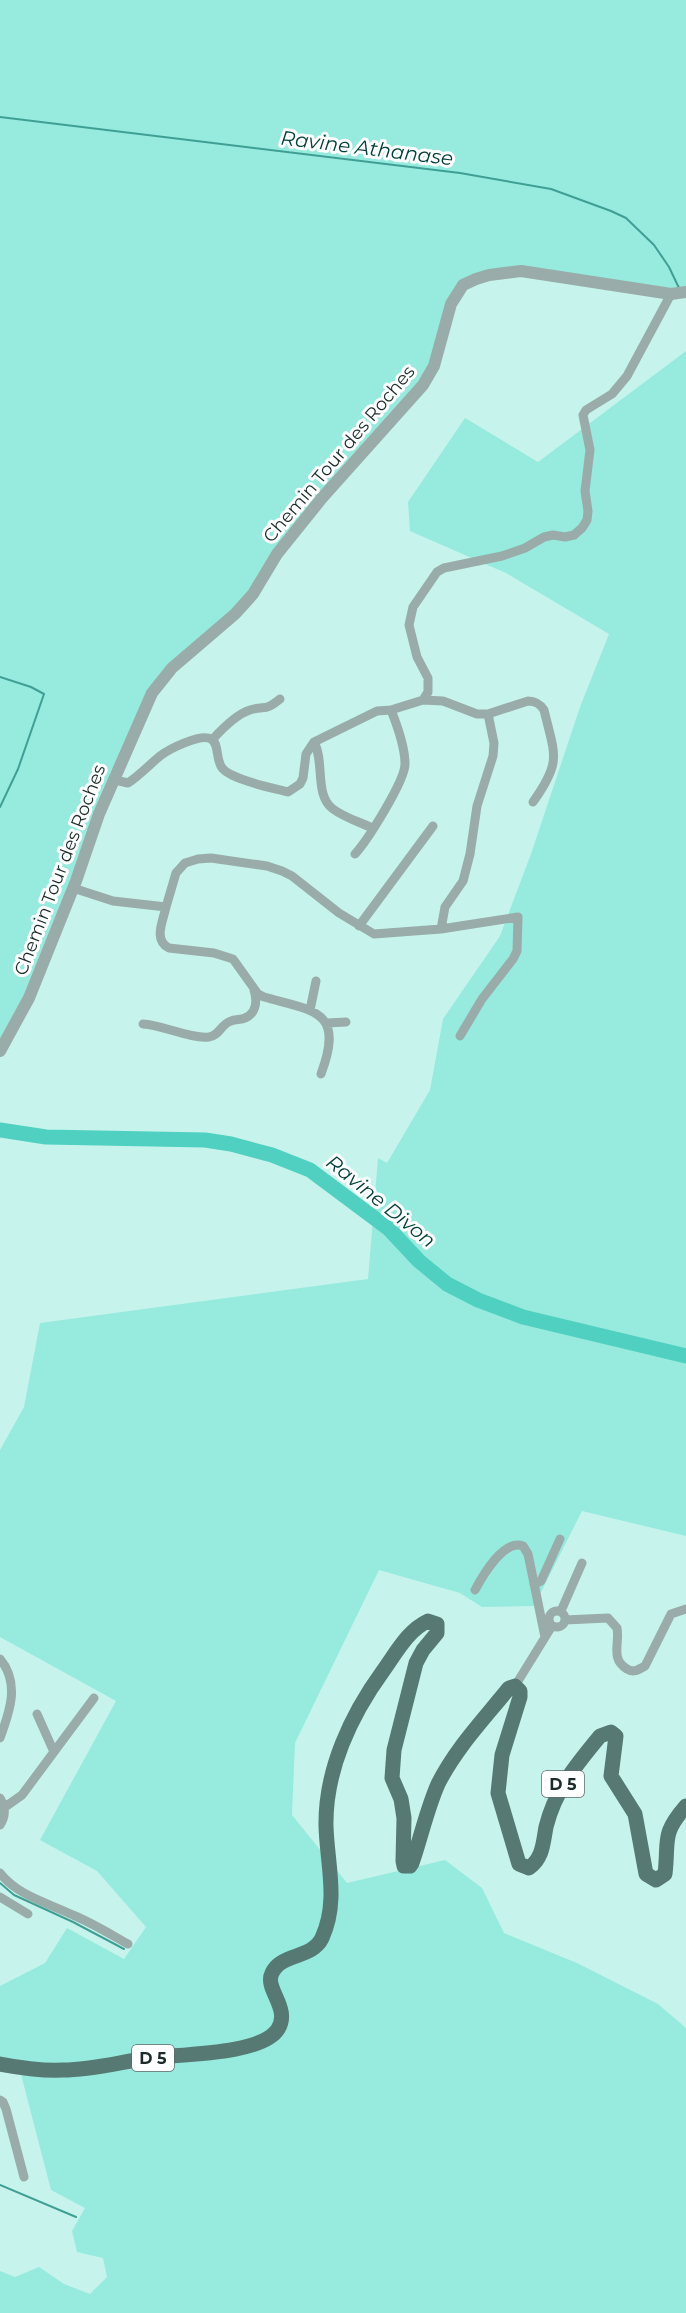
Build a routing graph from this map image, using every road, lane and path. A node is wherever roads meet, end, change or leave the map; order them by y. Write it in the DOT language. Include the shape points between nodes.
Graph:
graph roads {
  1 [pos="686,292"];
  2 [pos="672,294"];
  3 [pos="280,699"];
  4 [pos="423,700"];
  5 [pos="391,710"];
  6 [pos="488,714"];
  7 [pos="212,740"];
  8 [pos="314,742"];
  9 [pos="115,780"];
  10 [pos="533,802"];
  11 [pos="433,826"];
  12 [pos="372,828"];
  13 [pos="355,854"];
  14 [pos="73,888"];
  15 [pos="166,907"];
  16 [pos="359,926"];
  17 [pos="441,929"];
  18 [pos="316,981"];
  19 [pos="254,990"];
  20 [pos="310,1010"];
  21 [pos="346,1022"];
  22 [pos="327,1023"];
  23 [pos="143,1024"];
  24 [pos="460,1036"];
  25 [pos="0,1051"];
  26 [pos="321,1074"];
  27 [pos="560,1539"];
  28 [pos="582,1563"];
  29 [pos="534,1584"];
  30 [pos="475,1590"];
  31 [pos="686,1609"];
  32 [pos="563,1616"];
  33 [pos="552,1626"];
  34 [pos="545,1637"];
  35 [pos="0,1659"];
  36 [pos="515,1686"];
  37 [pos="94,1698"];
  38 [pos="37,1714"];
  39 [pos="0,1738"];
  40 [pos="54,1752"];
  41 [pos="2,1803"];
  42 [pos="686,1806"];
  43 [pos="0,1826"];
  44 [pos="0,1873"];
  45 [pos="0,1897"];
  46 [pos="28,1914"];
  47 [pos="128,1944"];
  48 [pos="0,2064"];
  49 [pos="0,2100"];
  50 [pos="24,2177"];
  1 -- 2 [label="street, Chemin Tour des Roches"];
  2 -- 4 [label="street" via="627,376 612,394 584,415 590,450 585,491 588,511 582,528 574,535 544,537 525,548 444,568 432,576 413,607 409,625 417,657 429,682"];
  2 -- 9 [label="street, Chemin Tour des Roches" via="521,271 489,275 463,285 451,304 434,366 423,385 322,498 283,546 253,594 162,680 145,707"];
  3 -- 7 [label="street" via="263,710 243,713"];
  4 -- 5 [label="street"];
  4 -- 6 [label="street" via="443,701 477,714"];
  5 -- 8 [label="street" via="377,711"];
  5 -- 12 [label="street" via="405,765 402,778"];
  6 -- 10 [label="street" via="528,700 544,710 554,754 553,770"];
  6 -- 17 [label="street" via="493,756 477,806 463,881 445,908"];
  7 -- 8 [label="street" via="223,770 288,792 300,784 306,754"];
  7 -- 9 [label="street" via="202,737 162,754 128,783"];
  8 -- 12 [label="street" via="327,802 338,813"];
  9 -- 14 [label="street, Chemin Tour des Roches"];
  11 -- 16 [label="street"];
  12 -- 13 [label="street"];
  14 -- 15 [label="street" via="113,901"];
  14 -- 25 [label="street, Chemin Tour des Roches" via="29,998"];
  15 -- 16 [label="street" via="176,873 185,864 211,858 282,871"];
  15 -- 19 [label="street" via="159,935 164,946 233,959"];
  16 -- 17 [label="street" via="374,934"];
  17 -- 24 [label="street" via="518,917 517,951"];
  18 -- 20 [label="street"];
  19 -- 20 [label="street" via="264,997"];
  19 -- 23 [label="street" via="256,999 251,1014 224,1024 210,1037"];
  20 -- 22 [label="street"];
  21 -- 22 [label="street"];
  22 -- 26 [label="street"];
  27 -- 29 [label="street" via="541,1581"];
  28 -- 32 [label="street"];
  29 -- 30 [label="street" via="528,1554 518,1544 506,1548"];
  29 -- 34 [label="street"];
  31 -- 32 [label="street" via="671,1614 645,1666 630,1671 619,1664 617,1628 608,1618"];
  32 -- 33 [label="street" via="562,1626"];
  32 -- 33 [label="street" via="551,1611 548,1617"];
  33 -- 34 [label="street"];
  34 -- 36 [label="street"];
  35 -- 39 [label="street" via="7,1667 12,1686 11,1709"];
  36 -- 42 [label="main road, D 5" via="520,1696 502,1755 498,1793 523,1867 529,1868 538,1859 562,1785 605,1733 616,1736 611,1776 634,1814 649,1878 656,1880 665,1874 667,1834"];
  36 -- 48 [label="main road, D 5" via="509,1688 450,1762 437,1786 411,1865 404,1866 403,1809 392,1778 394,1750 416,1663 437,1633 437,1624 428,1621 416,1629 377,1679 353,1719 332,1777 326,1823 332,1907 322,1939 314,1948 282,1962 272,1971 270,1982 282,2014 277,2031 261,2042 234,2049 107,2066 41,2070"];
  37 -- 40 [label="street"];
  38 -- 40 [label="street"];
  40 -- 41 [label="street" via="22,1795"];
  41 -- 43 [label="street" via="5,1816"];
  44 -- 47 [label="street" via="23,1893"];
  45 -- 46 [label="street"];
  49 -- 50 [label="street" via="6,2109"];
}
